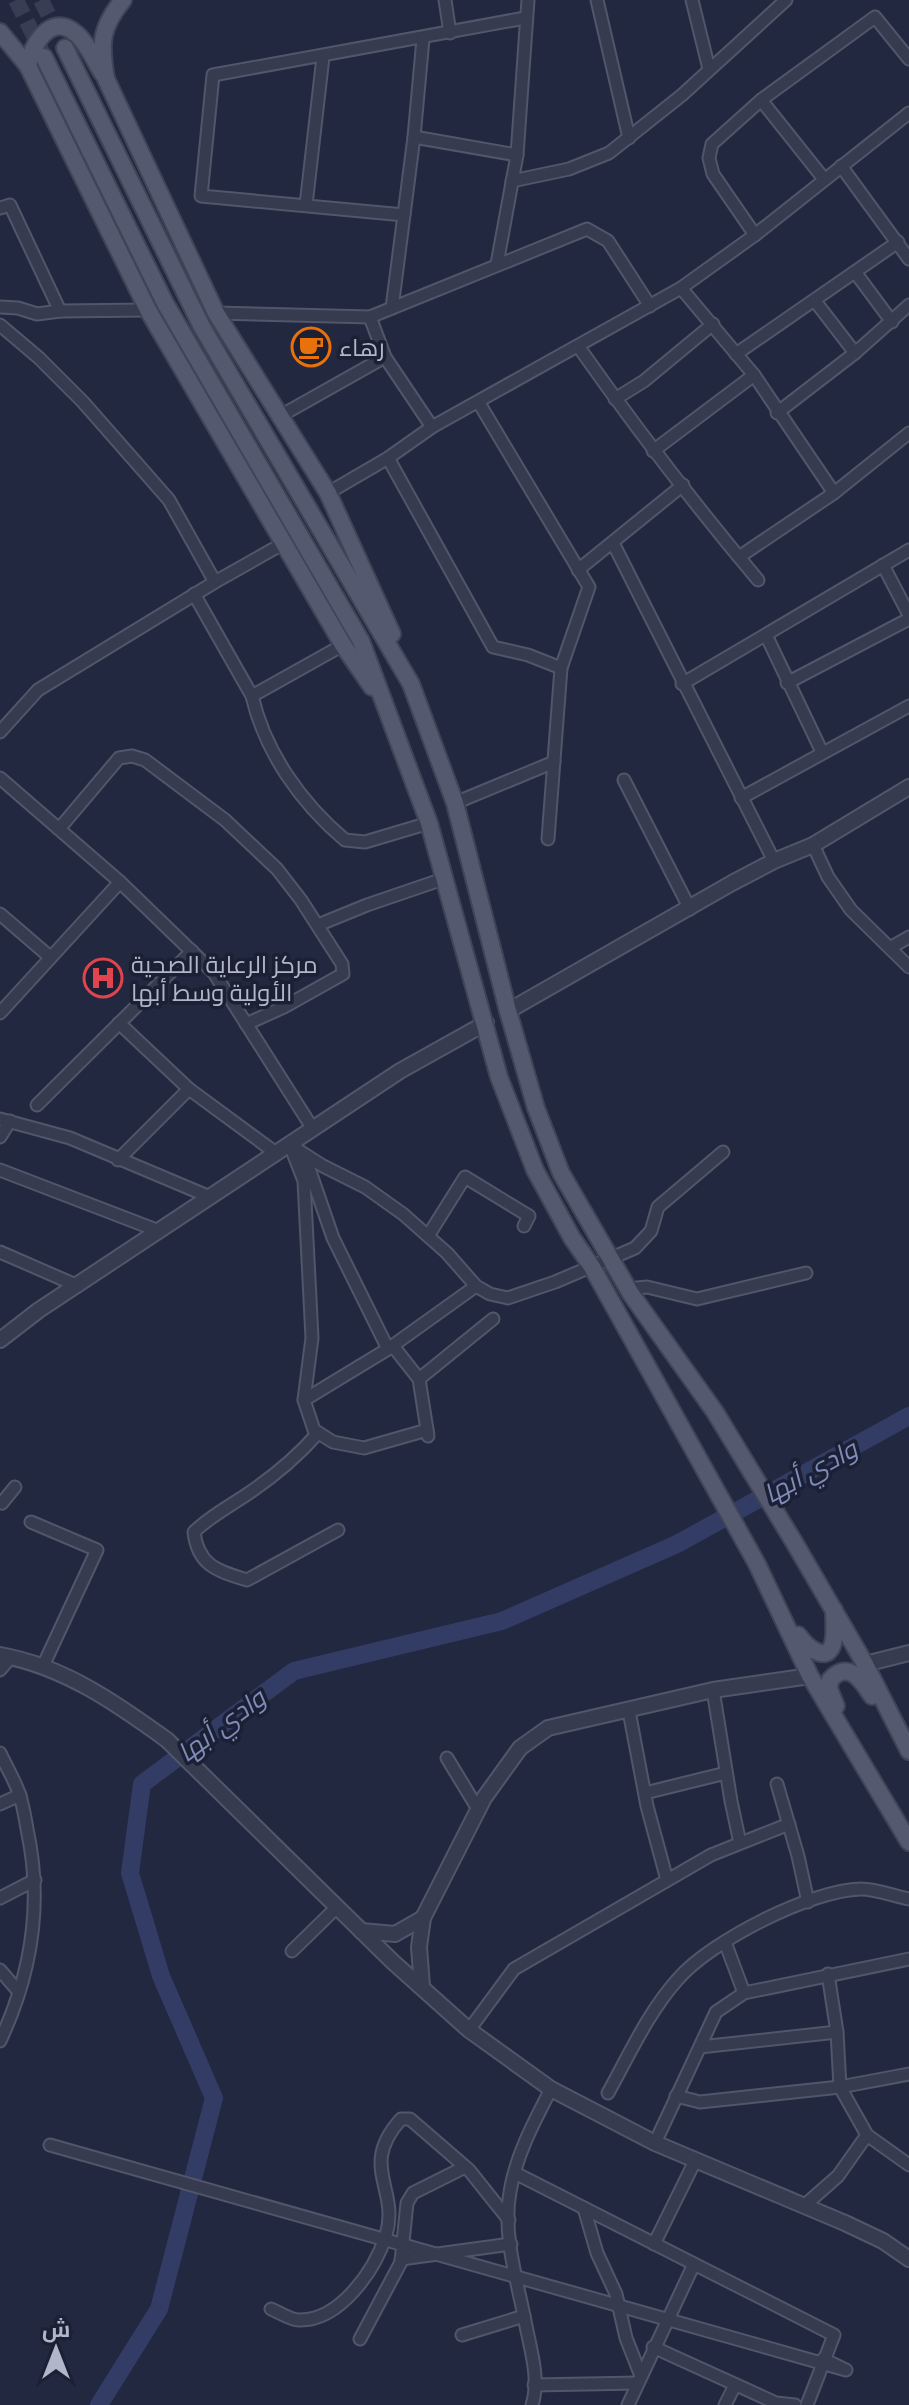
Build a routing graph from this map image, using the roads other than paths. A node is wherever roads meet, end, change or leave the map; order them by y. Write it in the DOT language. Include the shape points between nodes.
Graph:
graph roads {
  1 [pos="123,0"];
  2 [pos="445,0"];
  3 [pos="528,0"];
  4 [pos="597,0"];
  5 [pos="692,0"];
  6 [pos="786,0"];
  7 [pos="525,18"];
  8 [pos="0,32"];
  9 [pos="450,33"];
  10 [pos="423,39"];
  11 [pos="65,48"];
  12 [pos="44,57"];
  13 [pos="323,57"];
  14 [pos="909,59"];
  15 [pos="28,66"];
  16 [pos="709,69"];
  17 [pos="106,79"];
  18 [pos="761,100"];
  19 [pos="909,113"];
  20 [pos="414,137"];
  21 [pos="629,138"];
  22 [pos="517,155"];
  23 [pos="841,166"];
  24 [pos="824,179"];
  25 [pos="512,181"];
  26 [pos="306,205"];
  27 [pos="0,208"];
  28 [pos="404,215"];
  29 [pos="755,235"];
  30 [pos="905,250"];
  31 [pos="497,264"];
  32 [pos="855,272"];
  33 [pos="681,288"];
  34 [pos="815,301"];
  35 [pos="909,305"];
  36 [pos="650,306"];
  37 [pos="0,307"];
  38 [pos="392,308"];
  39 [pos="148,310"];
  40 [pos="60,311"];
  41 [pos="216,313"];
  42 [pos="370,317"];
  43 [pos="892,322"];
  44 [pos="713,324"];
  45 [pos="0,325"];
  46 [pos="578,346"];
  47 [pos="855,353"];
  48 [pos="736,354"];
  49 [pos="385,357"];
  50 [pos="754,375"];
  51 [pos="240,391"];
  52 [pos="219,395"];
  53 [pos="615,399"];
  54 [pos="479,403"];
  55 [pos="777,413"];
  56 [pos="282,415"];
  57 [pos="432,427"];
  58 [pos="909,433"];
  59 [pos="653,451"];
  60 [pos="388,458"];
  61 [pos="683,485"];
  62 [pos="328,493"];
  63 [pos="834,493"];
  64 [pos="260,500"];
  65 [pos="284,543"];
  66 [pos="613,543"];
  67 [pos="909,550"];
  68 [pos="739,557"];
  69 [pos="883,565"];
  70 [pos="578,570"];
  71 [pos="758,580"];
  72 [pos="215,582"];
  73 [pos="194,594"];
  74 [pos="909,617"];
  75 [pos="766,635"];
  76 [pos="343,645"];
  77 [pos="561,668"];
  78 [pos="787,683"];
  79 [pos="411,684"];
  80 [pos="682,684"];
  81 [pos="252,696"];
  82 [pos="909,706"];
  83 [pos="389,712"];
  84 [pos="0,732"];
  85 [pos="822,752"];
  86 [pos="554,762"];
  87 [pos="0,778"];
  88 [pos="624,780"];
  89 [pos="909,787"];
  90 [pos="741,798"];
  91 [pos="455,803"];
  92 [pos="429,823"];
  93 [pos="59,829"];
  94 [pos="548,839"];
  95 [pos="813,845"];
  96 [pos="774,861"];
  97 [pos="446,878"];
  98 [pos="120,882"];
  99 [pos="690,909"];
  100 [pos="0,914"];
  101 [pos="318,925"];
  102 [pos="909,937"];
  103 [pos="890,948"];
  104 [pos="192,951"];
  105 [pos="50,957"];
  106 [pos="909,967"];
  107 [pos="508,1011"];
  108 [pos="0,1013"];
  109 [pos="119,1023"];
  110 [pos="486,1023"];
  111 [pos="246,1024"];
  112 [pos="189,1089"];
  113 [pos="37,1105"];
  114 [pos="5,1120"];
  115 [pos="313,1129"];
  116 [pos="0,1137"];
  117 [pos="290,1145"];
  118 [pos="723,1152"];
  119 [pos="276,1153"];
  120 [pos="303,1154"];
  121 [pos="118,1160"];
  122 [pos="0,1170"];
  123 [pos="210,1197"];
  124 [pos="524,1226"];
  125 [pos="159,1231"];
  126 [pos="428,1236"];
  127 [pos="0,1252"];
  128 [pos="610,1257"];
  129 [pos="592,1267"];
  130 [pos="806,1273"];
  131 [pos="78,1286"];
  132 [pos="476,1286"];
  133 [pos="631,1294"];
  134 [pos="493,1319"];
  135 [pos="3,1334"];
  136 [pos="390,1347"];
  137 [pos="419,1379"];
  138 [pos="304,1400"];
  139 [pos="318,1433"];
  140 [pos="15,1487"];
  141 [pos="0,1502"];
  142 [pos="31,1522"];
  143 [pos="338,1530"];
  144 [pos="775,1601"];
  145 [pos="834,1610"];
  146 [pos="909,1653"];
  147 [pos="6,1656"];
  148 [pos="865,1664"];
  149 [pos="43,1666"];
  150 [pos="0,1670"];
  151 [pos="810,1676"];
  152 [pos="713,1690"];
  153 [pos="629,1711"];
  154 [pos="901,1735"];
  155 [pos="849,1740"];
  156 [pos="909,1751"];
  157 [pos="0,1753"];
  158 [pos="447,1758"];
  159 [pos="726,1773"];
  160 [pos="777,1784"];
  161 [pos="645,1793"];
  162 [pos="20,1795"];
  163 [pos="0,1804"];
  164 [pos="478,1809"];
  165 [pos="789,1824"];
  166 [pos="909,1842"];
  167 [pos="740,1843"];
  168 [pos="35,1880"];
  169 [pos="667,1880"];
  170 [pos="0,1898"];
  171 [pos="909,1899"];
  172 [pos="808,1902"];
  173 [pos="337,1907"];
  174 [pos="423,1918"];
  175 [pos="361,1931"];
  176 [pos="725,1942"];
  177 [pos="292,1951"];
  178 [pos="909,1959"];
  179 [pos="0,1970"];
  180 [pos="828,1974"];
  181 [pos="422,1986"];
  182 [pos="19,1992"];
  183 [pos="744,1993"];
  184 [pos="469,2030"];
  185 [pos="837,2032"];
  186 [pos="0,2041"];
  187 [pos="700,2047"];
  188 [pos="909,2074"];
  189 [pos="840,2087"];
  190 [pos="551,2089"];
  191 [pos="608,2093"];
  192 [pos="676,2096"];
  193 [pos="867,2135"];
  194 [pos="655,2143"];
  195 [pos="50,2145"];
  196 [pos="903,2157"];
  197 [pos="695,2161"];
  198 [pos="909,2165"];
  199 [pos="465,2167"];
  200 [pos="515,2173"];
  201 [pos="805,2205"];
  202 [pos="584,2208"];
  203 [pos="509,2220"];
  204 [pos="511,2244"];
  205 [pos="654,2244"];
  206 [pos="401,2259"];
  207 [pos="909,2259"];
  208 [pos="694,2264"];
  209 [pos="271,2309"];
  210 [pos="524,2316"];
  211 [pos="462,2335"];
  212 [pos="360,2339"];
  213 [pos="653,2347"];
  214 [pos="823,2359"];
  215 [pos="639,2380"];
  216 [pos="534,2385"];
  217 [pos="735,2385"];
  218 [pos="532,2405"];
  219 [pos="628,2405"];
  220 [pos="725,2405"];
  221 [pos="795,2405"];
  222 [pos="807,2405"];
  1 -- 17 [label="main road" via="108,18 101,48"];
  2 -- 9 [label="street"];
  3 -- 7 [label="street"];
  4 -- 21 [label="street"];
  5 -- 16 [label="street"];
  6 -- 16 [label="street"];
  7 -- 9 [label="street"];
  7 -- 22 [label="street"];
  8 -- 15 [label="main road"];
  9 -- 10 [label="street"];
  10 -- 13 [label="street"];
  10 -- 20 [label="street"];
  11 -- 51 [label="main road" via="202,327"];
  12 -- 52 [label="main road" via="165,303"];
  13 -- 26 [label="street"];
  13 -- 26 [label="street" via="213,75 201,196"];
  14 -- 18 [label="street" via="875,17"];
  15 -- 17 [label="main road" via="40,35 50,28 65,28 75,32"];
  15 -- 39 [label="main road"];
  16 -- 21 [label="street"];
  17 -- 41 [label="main road"];
  18 -- 24 [label="street"];
  18 -- 29 [label="street" via="712,144 709,158 713,174"];
  19 -- 23 [label="street"];
  20 -- 22 [label="street"];
  20 -- 28 [label="street"];
  21 -- 25 [label="street" via="609,153 569,169"];
  22 -- 25 [label="street"];
  23 -- 24 [label="street"];
  23 -- 30 [label="street"];
  24 -- 29 [label="street"];
  25 -- 31 [label="street"];
  26 -- 28 [label="street"];
  27 -- 40 [label="street" via="10,205"];
  28 -- 38 [label="street"];
  29 -- 33 [label="street"];
  30 -- 32 [label="street"];
  31 -- 36 [label="street" via="587,229 608,241"];
  31 -- 38 [label="street"];
  32 -- 34 [label="street"];
  32 -- 43 [label="street"];
  33 -- 36 [label="street"];
  33 -- 44 [label="street"];
  34 -- 47 [label="street"];
  34 -- 48 [label="street"];
  35 -- 43 [label="street"];
  36 -- 46 [label="street"];
  37 -- 40 [label="street" via="37,314"];
  38 -- 42 [label="street"];
  39 -- 40 [label="street"];
  39 -- 64 [label="main road"];
  41 -- 42 [label="street"];
  41 -- 56 [label="main road"];
  42 -- 49 [label="street"];
  43 -- 47 [label="street"];
  44 -- 48 [label="street"];
  44 -- 53 [label="street"];
  45 -- 72 [label="street" via="83,402 169,500"];
  46 -- 53 [label="street"];
  46 -- 54 [label="street"];
  47 -- 55 [label="street"];
  48 -- 50 [label="street"];
  49 -- 56 [label="street"];
  49 -- 57 [label="street"];
  50 -- 55 [label="street"];
  50 -- 59 [label="street"];
  51 -- 62 [label="main road"];
  51 -- 79 [label="main road"];
  52 -- 64 [label="main road"];
  52 -- 83 [label="main road" via="361,641"];
  53 -- 59 [label="street"];
  54 -- 57 [label="street"];
  54 -- 70 [label="street"];
  55 -- 63 [label="street"];
  56 -- 62 [label="main road"];
  57 -- 60 [label="street"];
  58 -- 63 [label="street"];
  59 -- 61 [label="street"];
  60 -- 62 [label="street"];
  60 -- 77 [label="street" via="493,647"];
  61 -- 66 [label="street"];
  61 -- 68 [label="street"];
  62 -- 79 [label="main road"];
  63 -- 68 [label="street"];
  64 -- 65 [label="main road"];
  65 -- 72 [label="street"];
  65 -- 76 [label="main road"];
  66 -- 70 [label="street"];
  66 -- 80 [label="street"];
  67 -- 69 [label="street"];
  68 -- 71 [label="street"];
  69 -- 74 [label="street"];
  69 -- 75 [label="street"];
  70 -- 77 [label="street" via="589,587"];
  72 -- 73 [label="street"];
  73 -- 81 [label="street"];
  73 -- 84 [label="street" via="38,690"];
  74 -- 78 [label="street"];
  75 -- 78 [label="street"];
  75 -- 80 [label="street"];
  76 -- 81 [label="street"];
  76 -- 83 [label="main road"];
  77 -- 86 [label="street"];
  78 -- 85 [label="street"];
  79 -- 91 [label="main road"];
  80 -- 90 [label="street"];
  81 -- 92 [label="street" via="258,723 279,761 306,801 345,840 365,842"];
  82 -- 85 [label="street"];
  83 -- 92 [label="main road"];
  85 -- 90 [label="street"];
  86 -- 91 [label="street"];
  86 -- 94 [label="street"];
  87 -- 93 [label="street"];
  88 -- 99 [label="street"];
  89 -- 95 [label="street"];
  90 -- 96 [label="street"];
  91 -- 107 [label="main road"];
  92 -- 97 [label="main road"];
  93 -- 98 [label="street"];
  93 -- 101 [label="street" via="119,758 145,760 225,820 277,869"];
  95 -- 96 [label="street"];
  95 -- 103 [label="street" via="851,910"];
  96 -- 99 [label="street"];
  97 -- 101 [label="street"];
  97 -- 110 [label="main road"];
  98 -- 104 [label="street"];
  98 -- 105 [label="street"];
  99 -- 107 [label="street"];
  100 -- 105 [label="street"];
  101 -- 111 [label="street" via="343,974"];
  102 -- 103 [label="street"];
  103 -- 106 [label="street"];
  104 -- 109 [label="street"];
  104 -- 111 [label="street" via="214,973"];
  105 -- 108 [label="street"];
  107 -- 128 [label="main road" via="561,1173"];
  109 -- 112 [label="street"];
  109 -- 113 [label="street"];
  110 -- 115 [label="street" via="400,1071"];
  110 -- 129 [label="main road" via="499,1077 535,1170"];
  111 -- 115 [label="street"];
  112 -- 119 [label="street"];
  112 -- 121 [label="street"];
  114 -- 116 [label="street"];
  114 -- 121 [label="street" via="70,1138"];
  115 -- 117 [label="street"];
  117 -- 119 [label="street"];
  117 -- 120 [label="street"];
  117 -- 138 [label="street" via="304,1181 312,1312"];
  118 -- 128 [label="street" via="658,1207 651,1231 635,1248"];
  119 -- 123 [label="street"];
  120 -- 126 [label="street" via="365,1187"];
  120 -- 136 [label="street" via="333,1238"];
  121 -- 123 [label="street"];
  122 -- 125 [label="street"];
  123 -- 125 [label="street"];
  124 -- 126 [label="street" via="529,1216 465,1177"];
  125 -- 131 [label="street"];
  126 -- 132 [label="street"];
  127 -- 131 [label="street"];
  128 -- 129 [label="street"];
  128 -- 133 [label="main road"];
  129 -- 132 [label="street" via="508,1298"];
  129 -- 144 [label="main road"];
  130 -- 133 [label="street" via="697,1299 647,1287"];
  131 -- 135 [label="street"];
  132 -- 136 [label="street"];
  133 -- 145 [label="main road" via="715,1412"];
  134 -- 137 [label="street"];
  136 -- 137 [label="street"];
  136 -- 138 [label="street"];
  137 -- 139 [label="street" via="428,1433 364,1448"];
  138 -- 139 [label="street"];
  139 -- 143 [label="street" via="249,1494 203,1523 194,1532 196,1548 206,1563 247,1580"];
  140 -- 141 [label="street"];
  142 -- 149 [label="street" via="97,1550"];
  144 -- 145 [label="main road" via="815,1653 831,1648"];
  144 -- 151 [label="main road"];
  145 -- 148 [label="main road"];
  146 -- 148 [label="street"];
  147 -- 149 [label="street"];
  147 -- 150 [label="street"];
  148 -- 154 [label="main road"];
  149 -- 173 [label="street" via="131,1713 167,1740"];
  151 -- 152 [label="street"];
  151 -- 155 [label="main road"];
  152 -- 153 [label="street"];
  152 -- 159 [label="street"];
  153 -- 161 [label="street"];
  153 -- 164 [label="street" via="548,1728 520,1748"];
  154 -- 155 [label="main road" via="856,1674 847,1670 837,1672 829,1689"];
  154 -- 156 [label="main road"];
  155 -- 166 [label="main road"];
  157 -- 162 [label="street"];
  158 -- 164 [label="street"];
  159 -- 161 [label="street"];
  159 -- 167 [label="street"];
  160 -- 165 [label="street"];
  161 -- 169 [label="street"];
  162 -- 163 [label="street"];
  162 -- 168 [label="street"];
  164 -- 174 [label="street"];
  165 -- 167 [label="street"];
  165 -- 172 [label="street"];
  167 -- 169 [label="street"];
  168 -- 170 [label="street"];
  168 -- 182 [label="street" via="29,1958"];
  169 -- 184 [label="street" via="514,1969"];
  171 -- 172 [label="street" via="862,1889"];
  172 -- 176 [label="street"];
  173 -- 175 [label="street"];
  173 -- 177 [label="street"];
  174 -- 175 [label="street" via="395,1934"];
  174 -- 181 [label="street"];
  175 -- 181 [label="street"];
  176 -- 183 [label="street"];
  176 -- 191 [label="street" via="678,1978"];
  178 -- 180 [label="street"];
  179 -- 182 [label="street"];
  180 -- 183 [label="street"];
  180 -- 185 [label="street"];
  181 -- 184 [label="street"];
  182 -- 186 [label="street"];
  183 -- 187 [label="street" via="716,2012"];
  184 -- 190 [label="street"];
  185 -- 187 [label="street"];
  185 -- 189 [label="street"];
  187 -- 192 [label="street"];
  188 -- 189 [label="street"];
  189 -- 192 [label="street" via="700,2102"];
  189 -- 193 [label="street"];
  190 -- 194 [label="street"];
  190 -- 200 [label="street" via="522,2146"];
  192 -- 194 [label="street"];
  193 -- 196 [label="street"];
  193 -- 201 [label="street" via="838,2176"];
  194 -- 197 [label="street"];
  195 -- 214 [label="street" via="846,2370"];
  196 -- 198 [label="street"];
  197 -- 201 [label="street"];
  197 -- 205 [label="street"];
  199 -- 203 [label="street"];
  199 -- 206 [label="street" via="413,2193 407,2203"];
  199 -- 209 [label="street" via="410,2119 401,2119 381,2152 389,2202 386,2234 366,2274 328,2314 297,2321"];
  200 -- 202 [label="street"];
  200 -- 203 [label="street"];
  201 -- 207 [label="street"];
  202 -- 205 [label="street"];
  202 -- 215 [label="street" via="616,2294"];
  203 -- 204 [label="street"];
  204 -- 206 [label="street"];
  204 -- 210 [label="street"];
  205 -- 208 [label="street"];
  206 -- 212 [label="street"];
  208 -- 213 [label="street"];
  208 -- 214 [label="street" via="834,2335"];
  210 -- 211 [label="street"];
  210 -- 216 [label="street"];
  213 -- 215 [label="street"];
  213 -- 217 [label="street"];
  214 -- 222 [label="street"];
  215 -- 216 [label="street"];
  215 -- 219 [label="street"];
  216 -- 218 [label="street"];
  217 -- 220 [label="street"];
  217 -- 221 [label="street" via="776,2403"];
}
